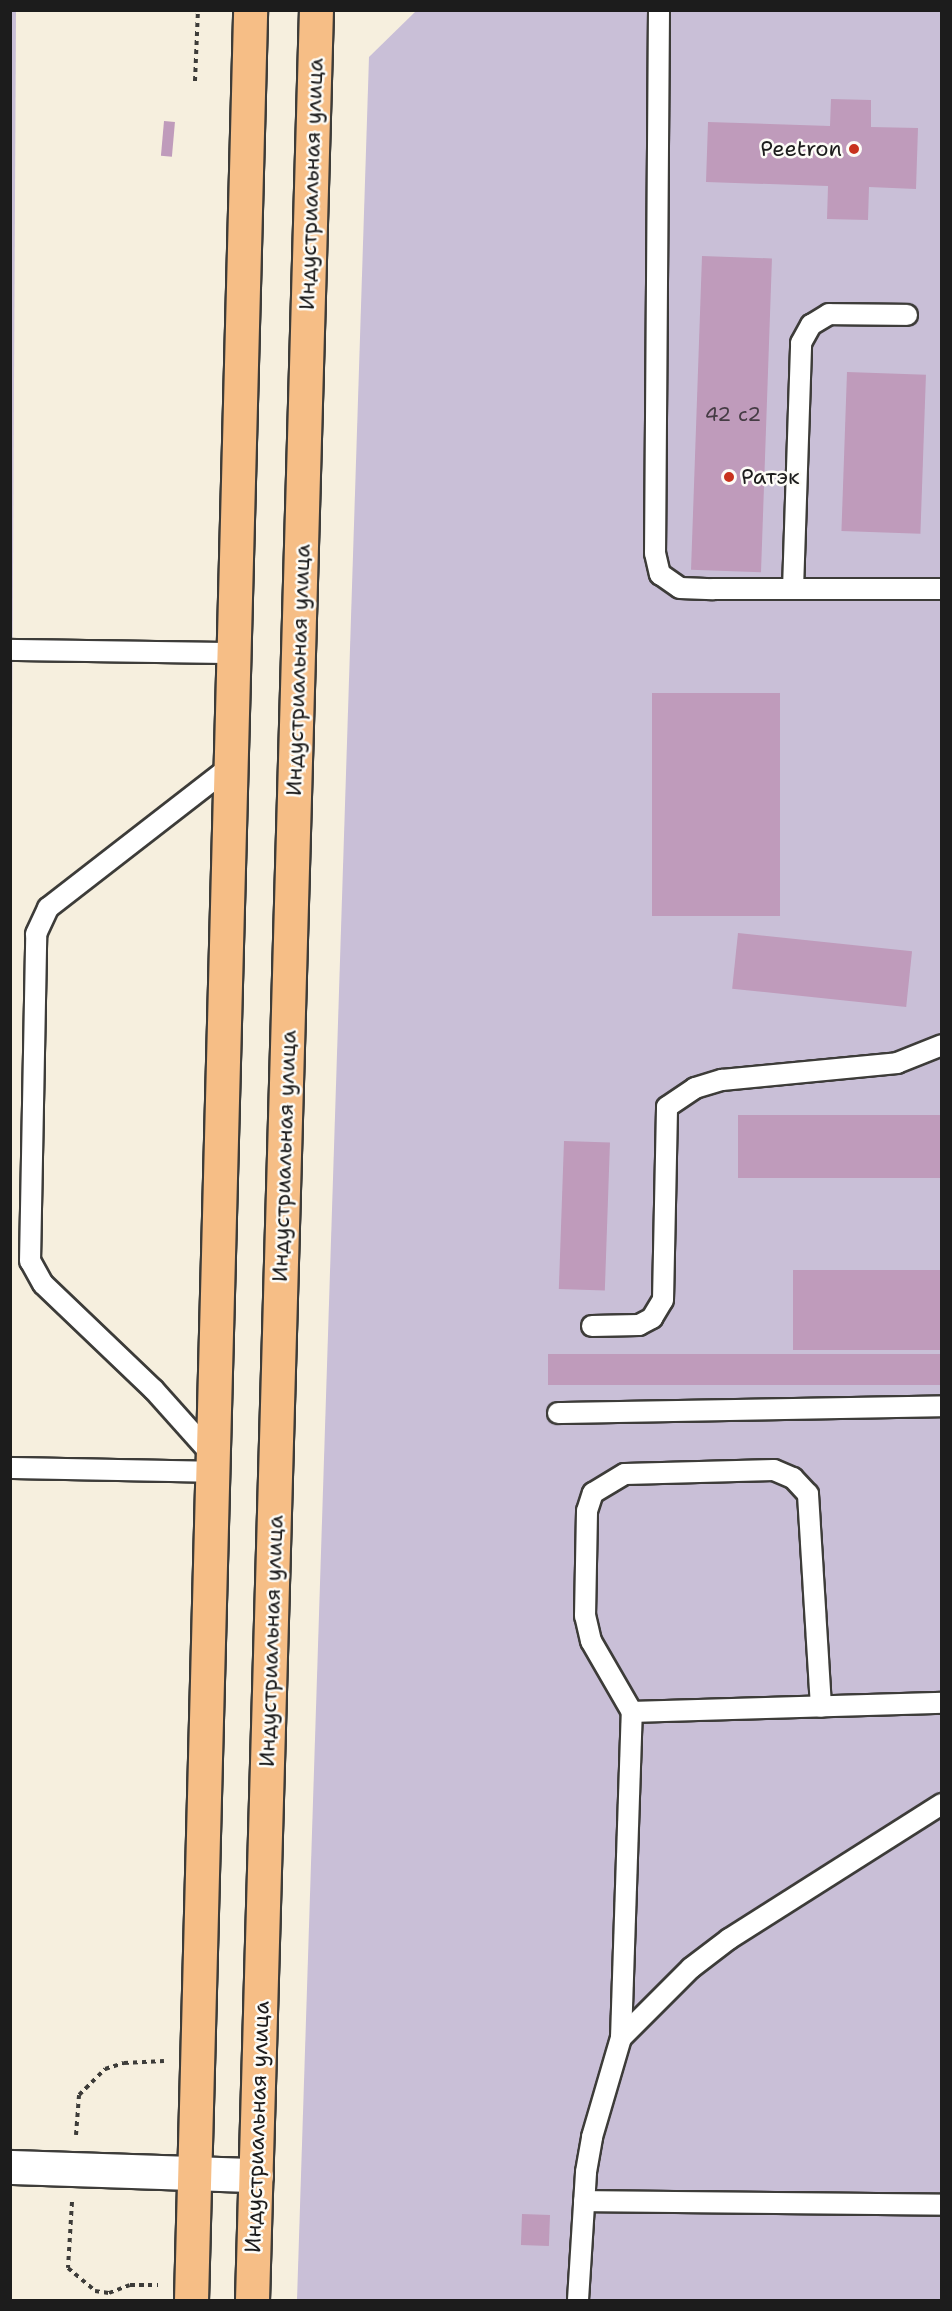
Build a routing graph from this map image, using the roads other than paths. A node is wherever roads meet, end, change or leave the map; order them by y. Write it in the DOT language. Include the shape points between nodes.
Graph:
graph roads {
  1 [pos="250,10"];
  2 [pos="316,10"];
  3 [pos="659,10"];
  4 [pos="907,315"];
  5 [pos="793,589"];
  6 [pos="942,589"];
  7 [pos="10,650"];
  8 [pos="233,653"];
  9 [pos="230,767"];
  10 [pos="942,1045"];
  11 [pos="592,1326"];
  12 [pos="942,1406"];
  13 [pos="558,1413"];
  14 [pos="213,1464"];
  15 [pos="10,1468"];
  16 [pos="942,1703"];
  17 [pos="821,1707"];
  18 [pos="632,1712"];
  19 [pos="942,1804"];
  20 [pos="621,2038"];
  21 [pos="10,2167"];
  22 [pos="195,2173"];
  23 [pos="256,2175"];
  24 [pos="584,2201"];
  25 [pos="942,2205"];
  26 [pos="191,2301"];
  27 [pos="252,2301"];
  28 [pos="578,2301"];
  1 -- 8 [label="main road"];
  2 -- 23 [label="main road, Индустриальная улица"];
  3 -- 5 [label="lane" via="654,553 660,574 680,588"];
  4 -- 5 [label="lane" via="829,314 811,325 801,344"];
  5 -- 6 [label="lane"];
  7 -- 8 [label="lane"];
  8 -- 9 [label="main road"];
  9 -- 14 [label="main road"];
  9 -- 14 [label="lane" via="48,908 36,934 30,1261 43,1284 154,1390"];
  10 -- 11 [label="lane" via="897,1063 722,1080 695,1088 667,1107 663,1300 652,1318 639,1325"];
  12 -- 13 [label="lane"];
  14 -- 15 [label="lane"];
  14 -- 22 [label="main road"];
  16 -- 17 [label="lane"];
  17 -- 18 [label="lane"];
  17 -- 18 [label="lane" via="808,1494 792,1478 774,1470 625,1474 593,1493 587,1511 585,1616 591,1641"];
  18 -- 20 [label="lane"];
  19 -- 20 [label="lane" via="729,1939 691,1968"];
  20 -- 24 [label="lane" via="592,2137"];
  21 -- 22 [label="street"];
  22 -- 23 [label="street"];
  22 -- 26 [label="main road"];
  23 -- 27 [label="main road, Индустриальная улица"];
  24 -- 25 [label="lane"];
  24 -- 28 [label="lane"];
}
